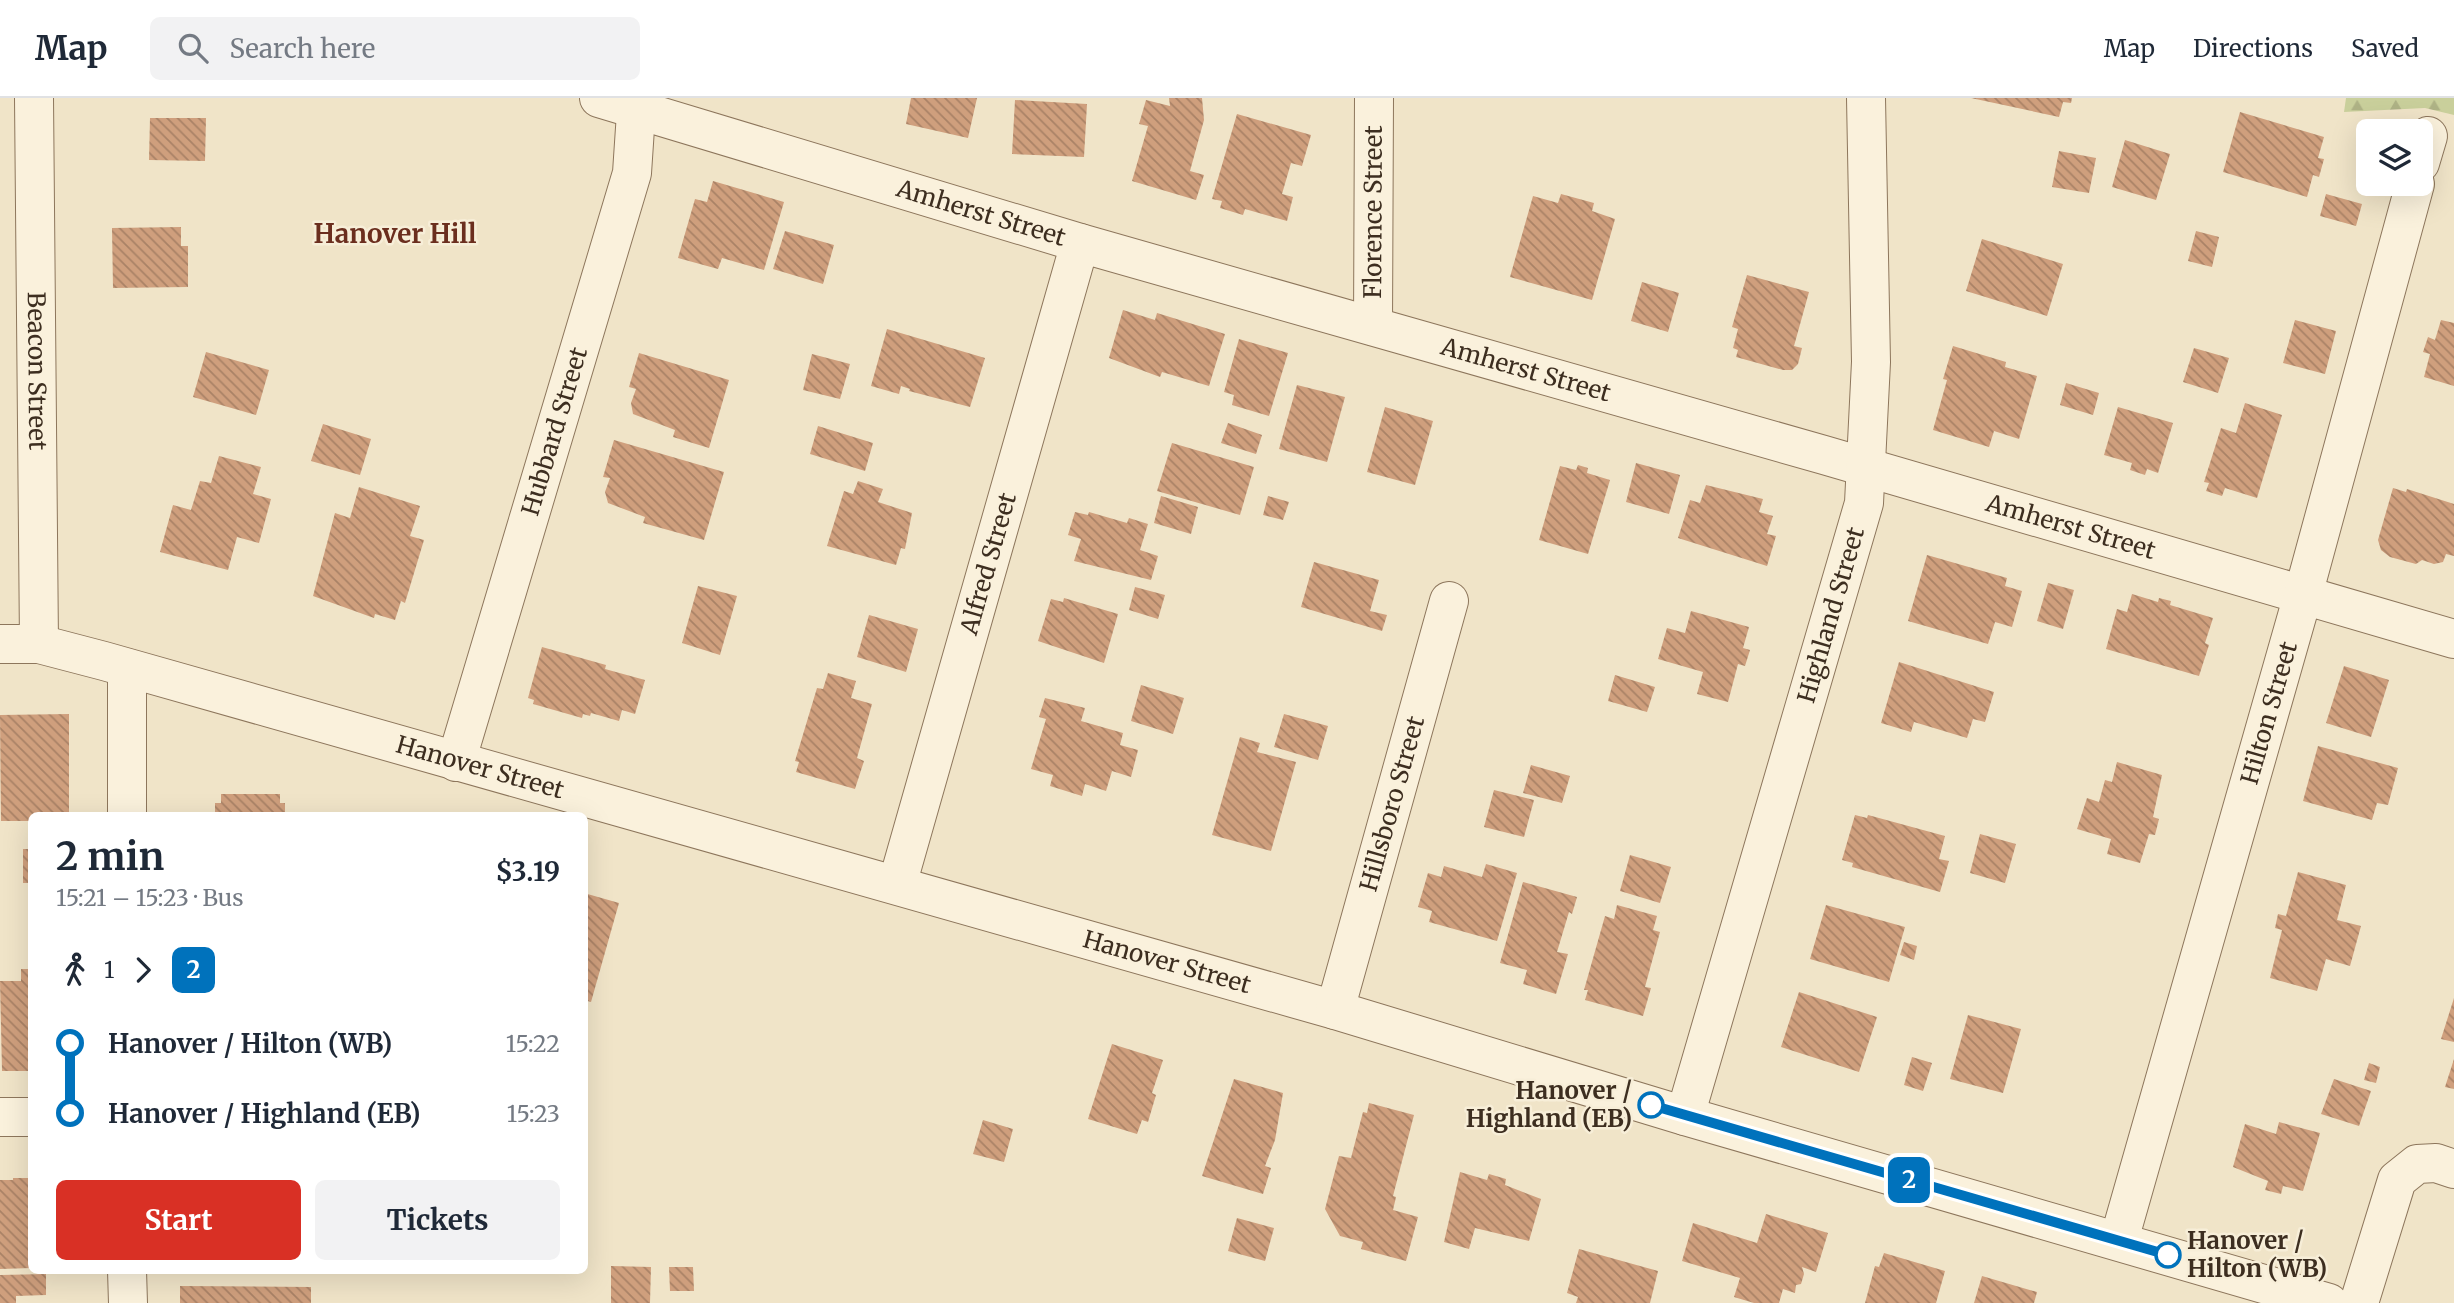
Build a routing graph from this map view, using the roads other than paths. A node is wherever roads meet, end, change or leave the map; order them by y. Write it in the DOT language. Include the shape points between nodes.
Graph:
graph roads {
  1 [pos="34,98"];
  2 [pos="599,98"];
  3 [pos="1374,98"];
  4 [pos="1866,98"];
  5 [pos="637,104"];
  6 [pos="2412,196"];
  7 [pos="1080,243"];
  8 [pos="1373,326"];
  9 [pos="1868,467"];
  10 [pos="2303,595"];
  11 [pos="1449,601"];
  12 [pos="2454,639"];
  13 [pos="0,644"];
  14 [pos="39,644"];
  15 [pos="127,668"];
  16 [pos="456,762"];
  17 [pos="127,812"];
  18 [pos="897,885"];
  19 [pos="1335,1010"];
  20 [pos="1685,1116"];
  21 [pos="0,1117"];
  22 [pos="28,1117"];
  23 [pos="2454,1169"];
  24 [pos="2119,1240"];
  25 [pos="127,1274"];
  26 [pos="128,1303"];
  27 [pos="2329,1303"];
  28 [pos="2359,1303"];
  1 -- 14 [label="street, Beacon Street"];
  2 -- 5 [label="street, Amherst Street"];
  3 -- 8 [label="street, Florence Street"];
  4 -- 9 [label="street, Highland Street" via="1871,362"];
  5 -- 7 [label="street, Amherst Street"];
  5 -- 16 [label="street, Hubbard Street" via="632,173"];
  6 -- 10 [label="street, Hilton Street"];
  7 -- 8 [label="street, Amherst Street"];
  7 -- 18 [label="street, Alfred Street"];
  8 -- 9 [label="street, Amherst Street"];
  9 -- 10 [label="street, Amherst Street"];
  9 -- 20 [label="street, Highland Street" via="1864,503"];
  10 -- 12 [label="street, Amherst Street"];
  10 -- 24 [label="street, Hilton Street"];
  11 -- 19 [label="street, Hillsboro Street"];
  13 -- 14 [label="street, Hanover Street"];
  14 -- 15 [label="street, Hanover Street"];
  15 -- 16 [label="street, Hanover Street"];
  15 -- 17 [label="street"];
  16 -- 18 [label="street, Hanover Street"];
  18 -- 19 [label="street, Hanover Street"];
  19 -- 20 [label="street, Hanover Street"];
  20 -- 24 [label="street, Hanover Street"];
  21 -- 22 [label="street"];
  23 -- 28 [label="street" via="2436,1163 2417,1164 2396,1180"];
  24 -- 27 [label="street, Hanover Street"];
  25 -- 26 [label="street"];
}
